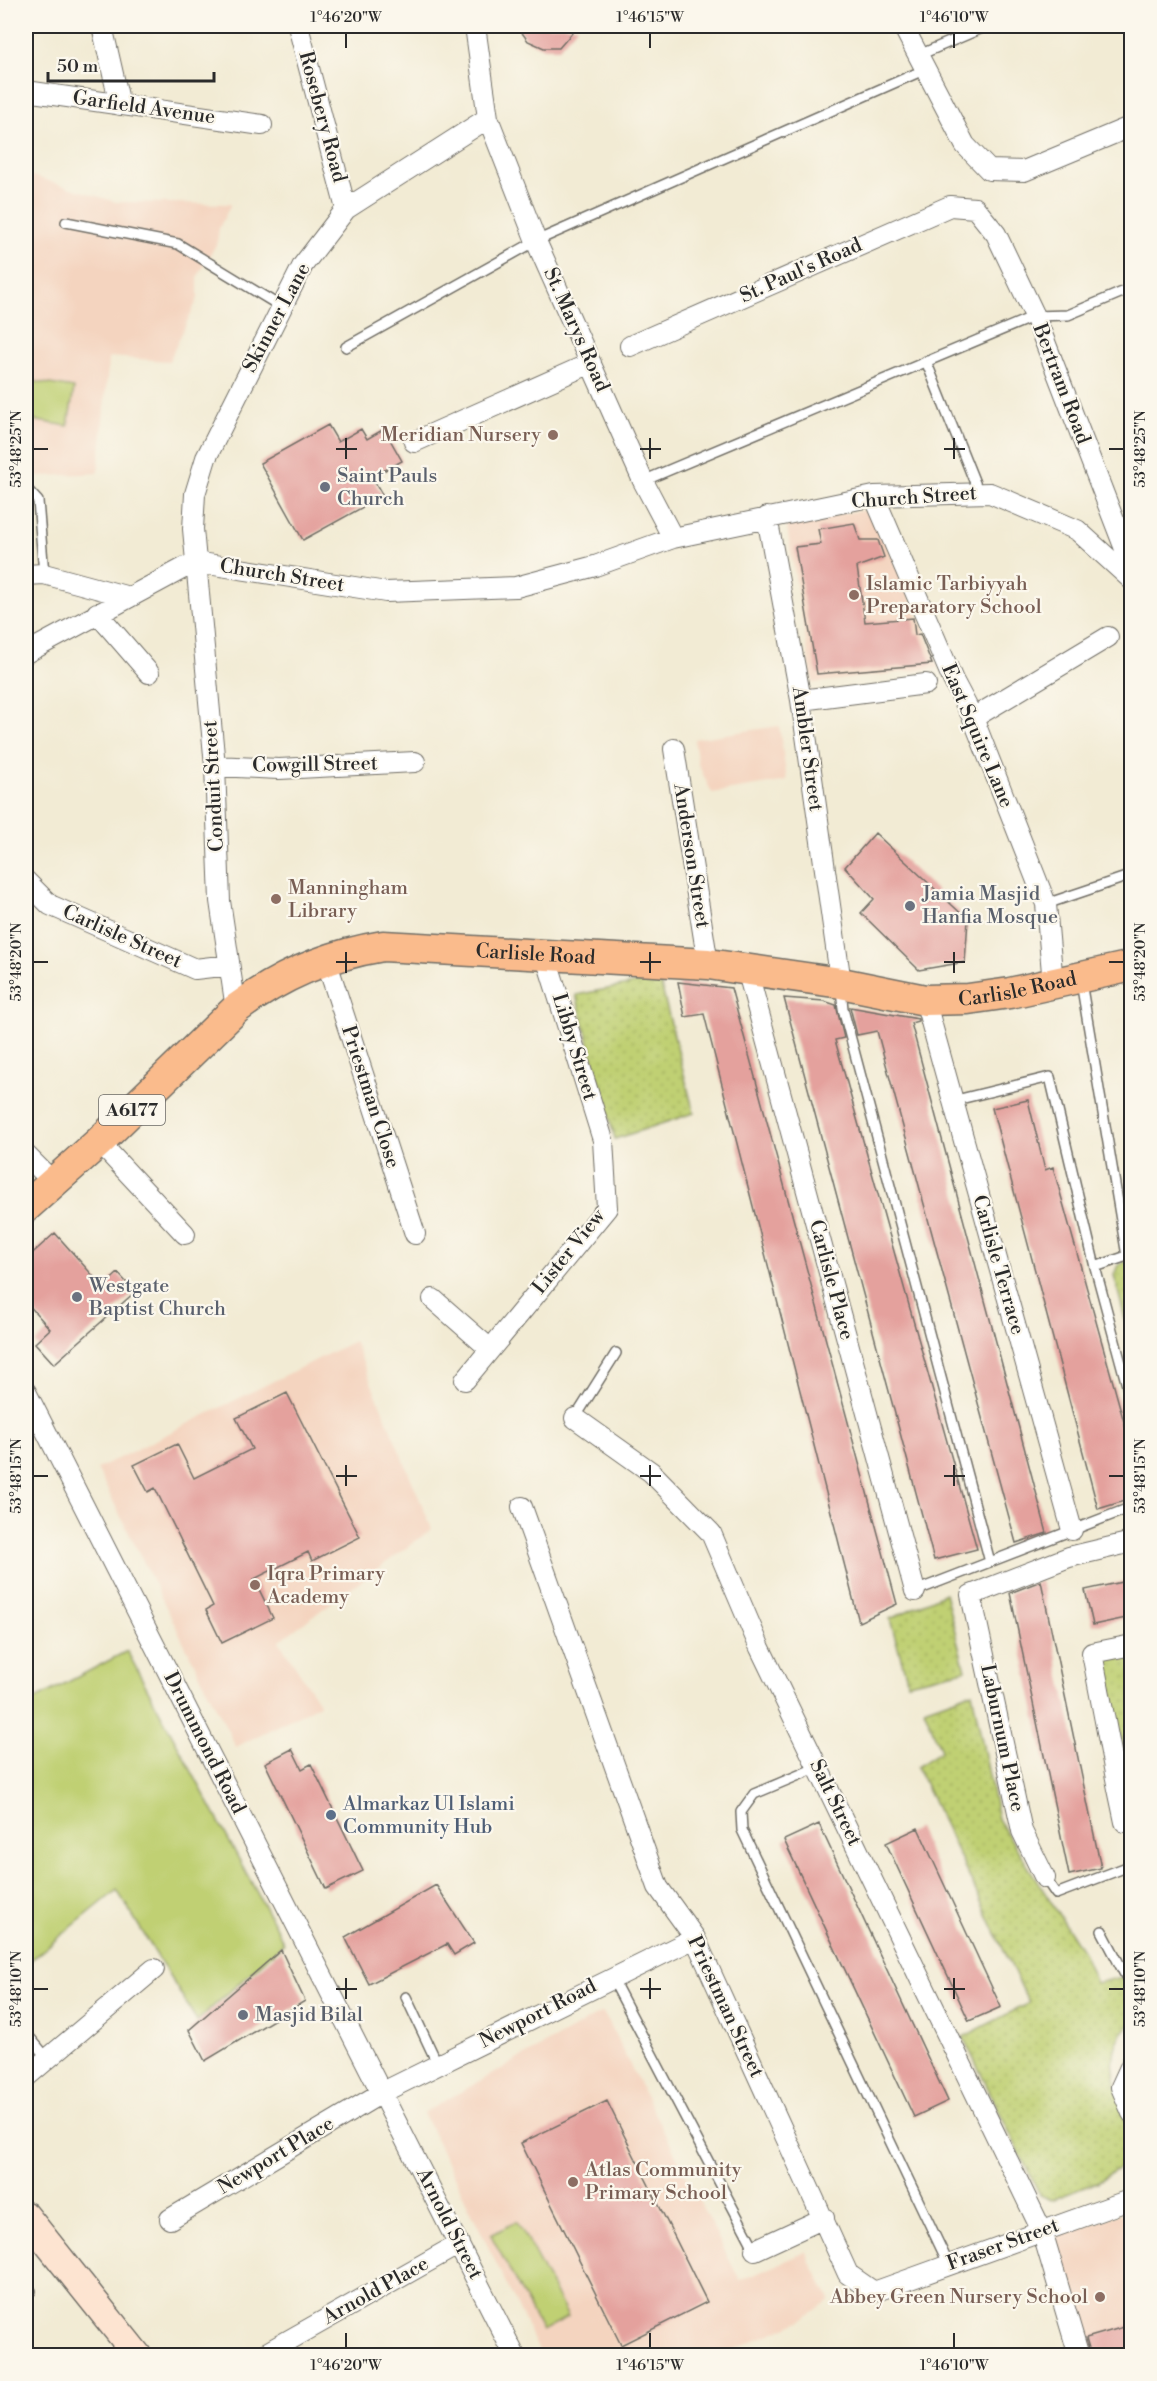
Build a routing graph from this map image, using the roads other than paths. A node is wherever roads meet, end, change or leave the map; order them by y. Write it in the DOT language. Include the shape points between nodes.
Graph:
graph roads {
  1 [pos="102,26"];
  2 [pos="298,26"];
  3 [pos="474,26"];
  4 [pos="903,26"];
  5 [pos="987,26"];
  6 [pos="923,62"];
  7 [pos="26,91"];
  8 [pos="120,105"];
  9 [pos="488,118"];
  10 [pos="262,125"];
  11 [pos="1131,126"];
  12 [pos="975,208"];
  13 [pos="346,209"];
  14 [pos="66,222"];
  15 [pos="536,241"];
  16 [pos="1131,288"];
  17 [pos="280,306"];
  18 [pos="1035,316"];
  19 [pos="630,346"];
  20 [pos="346,347"];
  21 [pos="926,362"];
  22 [pos="591,363"];
  23 [pos="414,442"];
  24 [pos="644,481"];
  25 [pos="26,488"];
  26 [pos="979,494"];
  27 [pos="874,496"];
  28 [pos="767,517"];
  29 [pos="673,538"];
  30 [pos="195,562"];
  31 [pos="1131,567"];
  32 [pos="35,575"];
  33 [pos="1131,580"];
  34 [pos="129,597"];
  35 [pos="97,613"];
  36 [pos="1108,636"];
  37 [pos="26,653"];
  38 [pos="149,673"];
  39 [pos="926,684"];
  40 [pos="801,700"];
  41 [pos="973,718"];
  42 [pos="674,749"];
  43 [pos="415,762"];
  44 [pos="215,766"];
  45 [pos="1131,875"];
  46 [pos="26,881"];
  47 [pos="1046,904"];
  48 [pos="545,954"];
  49 [pos="326,960"];
  50 [pos="708,964"];
  51 [pos="230,965"];
  52 [pos="1131,966"];
  53 [pos="747,969"];
  54 [pos="1067,981"];
  55 [pos="841,982"];
  56 [pos="925,1000"];
  57 [pos="236,1009"];
  58 [pos="952,1101"];
  59 [pos="603,1140"];
  60 [pos="99,1142"];
  61 [pos="26,1155"];
  62 [pos="53,1182"];
  63 [pos="26,1208"];
  64 [pos="184,1234"];
  65 [pos="415,1234"];
  66 [pos="1095,1267"];
  67 [pos="433,1299"];
  68 [pos="490,1349"];
  69 [pos="616,1353"];
  70 [pos="465,1380"];
  71 [pos="26,1392"];
  72 [pos="1131,1404"];
  73 [pos="575,1418"];
  74 [pos="522,1507"];
  75 [pos="1131,1507"];
  76 [pos="1071,1530"];
  77 [pos="1131,1542"];
  78 [pos="990,1562"];
  79 [pos="915,1591"];
  80 [pos="1131,1645"];
  81 [pos="818,1767"];
  82 [pos="1125,1788"];
  83 [pos="1125,1822"];
  84 [pos="1131,1865"];
  85 [pos="1045,1878"];
  86 [pos="1101,1931"];
  87 [pos="695,1938"];
  88 [pos="154,1969"];
  89 [pos="612,1977"];
  90 [pos="1131,1988"];
  91 [pos="406,1997"];
  92 [pos="26,2033"];
  93 [pos="47,2058"];
  94 [pos="1131,2063"];
  95 [pos="438,2065"];
  96 [pos="26,2077"];
  97 [pos="383,2092"];
  98 [pos="1131,2112"];
  99 [pos="1131,2199"];
  100 [pos="26,2217"];
  101 [pos="824,2218"];
  102 [pos="170,2219"];
  103 [pos="1042,2231"];
  104 [pos="459,2244"];
  105 [pos="755,2250"];
  106 [pos="949,2265"];
  107 [pos="874,2292"];
  108 [pos="138,2355"];
  109 [pos="261,2355"];
  110 [pos="515,2355"];
  111 [pos="1079,2355"];
  1 -- 8 [label="street"];
  2 -- 13 [label="street, Rosebery Road"];
  3 -- 9 [label="street, St. Marys Road"];
  4 -- 6 [label="street"];
  5 -- 6 [label="lane"];
  6 -- 11 [label="street" via="965,145 989,170 1024,171"];
  6 -- 15 [label="lane"];
  7 -- 8 [label="street, Garfield Avenue"];
  8 -- 10 [label="street, Garfield Avenue"];
  9 -- 13 [label="street, Skinner Lane"];
  9 -- 15 [label="street, St. Marys Road"];
  12 -- 18 [label="street, Bertram Road" via="996,234"];
  12 -- 19 [label="street, St. Paul's Road" via="950,206"];
  13 -- 17 [label="street, Skinner Lane" via="295,276"];
  14 -- 17 [label="lane" via="178,244"];
  15 -- 20 [label="lane"];
  15 -- 22 [label="street, St. Marys Road"];
  16 -- 18 [label="lane" via="1068,315"];
  17 -- 30 [label="street, Skinner Lane" via="206,458 195,494"];
  18 -- 21 [label="lane"];
  18 -- 31 [label="street, Bertram Road"];
  21 -- 24 [label="lane"];
  21 -- 26 [label="lane"];
  22 -- 23 [label="street"];
  22 -- 24 [label="street, St. Marys Road"];
  24 -- 29 [label="street, St. Marys Road"];
  25 -- 32 [label="lane" via="38,501"];
  26 -- 27 [label="street, Church Street"];
  26 -- 33 [label="street, Church Street" via="990,493 1077,530"];
  27 -- 28 [label="street, Church Street"];
  27 -- 41 [label="street, East Squire Lane"];
  28 -- 29 [label="street, Church Street"];
  28 -- 40 [label="street, Ambler Street"];
  29 -- 30 [label="street, Church Street" via="516,587 386,592"];
  30 -- 34 [label="street, Church Street"];
  30 -- 44 [label="street, Conduit Street"];
  32 -- 34 [label="street"];
  34 -- 35 [label="street, Church Street"];
  35 -- 37 [label="street, Church Street"];
  35 -- 38 [label="street"];
  36 -- 41 [label="street"];
  39 -- 40 [label="street"];
  40 -- 55 [label="street, Ambler Street"];
  41 -- 47 [label="street, East Squire Lane"];
  42 -- 50 [label="street, Anderson Street"];
  43 -- 44 [label="street, Cowgill Street" via="279,769"];
  44 -- 51 [label="street, Conduit Street" via="220,901"];
  45 -- 47 [label="lane"];
  46 -- 51 [label="street, Carlisle Street" via="50,905 195,969"];
  47 -- 54 [label="street, East Squire Lane"];
  48 -- 49 [label="main road, Carlisle Road / A6177" via="383,946"];
  48 -- 50 [label="main road, Carlisle Road / A6177"];
  48 -- 59 [label="street, Libby Street"];
  49 -- 57 [label="main road, Carlisle Road / A6177" via="255,994"];
  49 -- 65 [label="street, Priestman Close"];
  50 -- 53 [label="main road, Carlisle Road / A6177"];
  51 -- 57 [label="street, Conduit Street"];
  52 -- 54 [label="main road, Carlisle Road / A6177"];
  53 -- 55 [label="main road, Carlisle Road / A6177"];
  53 -- 79 [label="street, Carlisle Place"];
  54 -- 56 [label="main road, Carlisle Road / A6177" via="968,999"];
  54 -- 66 [label="lane" via="1127,1256"];
  55 -- 56 [label="main road, Carlisle Road / A6177"];
  55 -- 78 [label="lane" via="843,1009"];
  56 -- 58 [label="street, Carlisle Terrace"];
  57 -- 60 [label="main road, Carlisle Road / A6177"];
  58 -- 66 [label="lane" via="1050,1077"];
  58 -- 76 [label="street, Carlisle Terrace"];
  59 -- 68 [label="street, Lister View" via="607,1208"];
  60 -- 62 [label="main road, Carlisle Road / A6177"];
  60 -- 64 [label="street"];
  61 -- 62 [label="street"];
  62 -- 63 [label="main road, Carlisle Road / A6177"];
  66 -- 72 [label="lane"];
  67 -- 68 [label="street"];
  68 -- 70 [label="street, Lister View"];
  69 -- 73 [label="lane"];
  71 -- 97 [label="street, Drummond Road"];
  73 -- 81 [label="street, Salt Street" via="651,1472 711,1533 760,1648"];
  74 -- 87 [label="street, Priestman Street" via="658,1887"];
  75 -- 76 [label="lane"];
  76 -- 78 [label="lane"];
  77 -- 85 [label="street, Laburnum Place" via="1069,1557 971,1595 1022,1831"];
  78 -- 79 [label="lane"];
  80 -- 82 [label="street" via="1092,1653"];
  81 -- 103 [label="street, Salt Street"];
  81 -- 106 [label="lane" via="754,1794 741,1812 742,1830"];
  82 -- 83 [label="street"];
  84 -- 85 [label="lane" via="1056,1893"];
  86 -- 90 [label="lane"];
  87 -- 89 [label="street, Newport Road"];
  87 -- 101 [label="street, Priestman Street"];
  88 -- 93 [label="street"];
  89 -- 95 [label="street, Newport Road"];
  89 -- 105 [label="lane"];
  91 -- 95 [label="lane"];
  92 -- 93 [label="lane"];
  93 -- 96 [label="street"];
  94 -- 98 [label="street" via="1121,2086"];
  95 -- 97 [label="street, Newport Road"];
  97 -- 102 [label="street, Newport Place"];
  97 -- 104 [label="street, Arnold Street"];
  99 -- 103 [label="street, Fraser Street"];
  100 -- 108 [label="main road"];
  101 -- 105 [label="street"];
  101 -- 107 [label="street, Priestman Street" via="848,2274"];
  103 -- 106 [label="street, Fraser Street"];
  103 -- 111 [label="street, Salt Street"];
  104 -- 109 [label="street, Arnold Place"];
  104 -- 110 [label="street, Arnold Street"];
  106 -- 107 [label="street, Fraser Street"];
}
